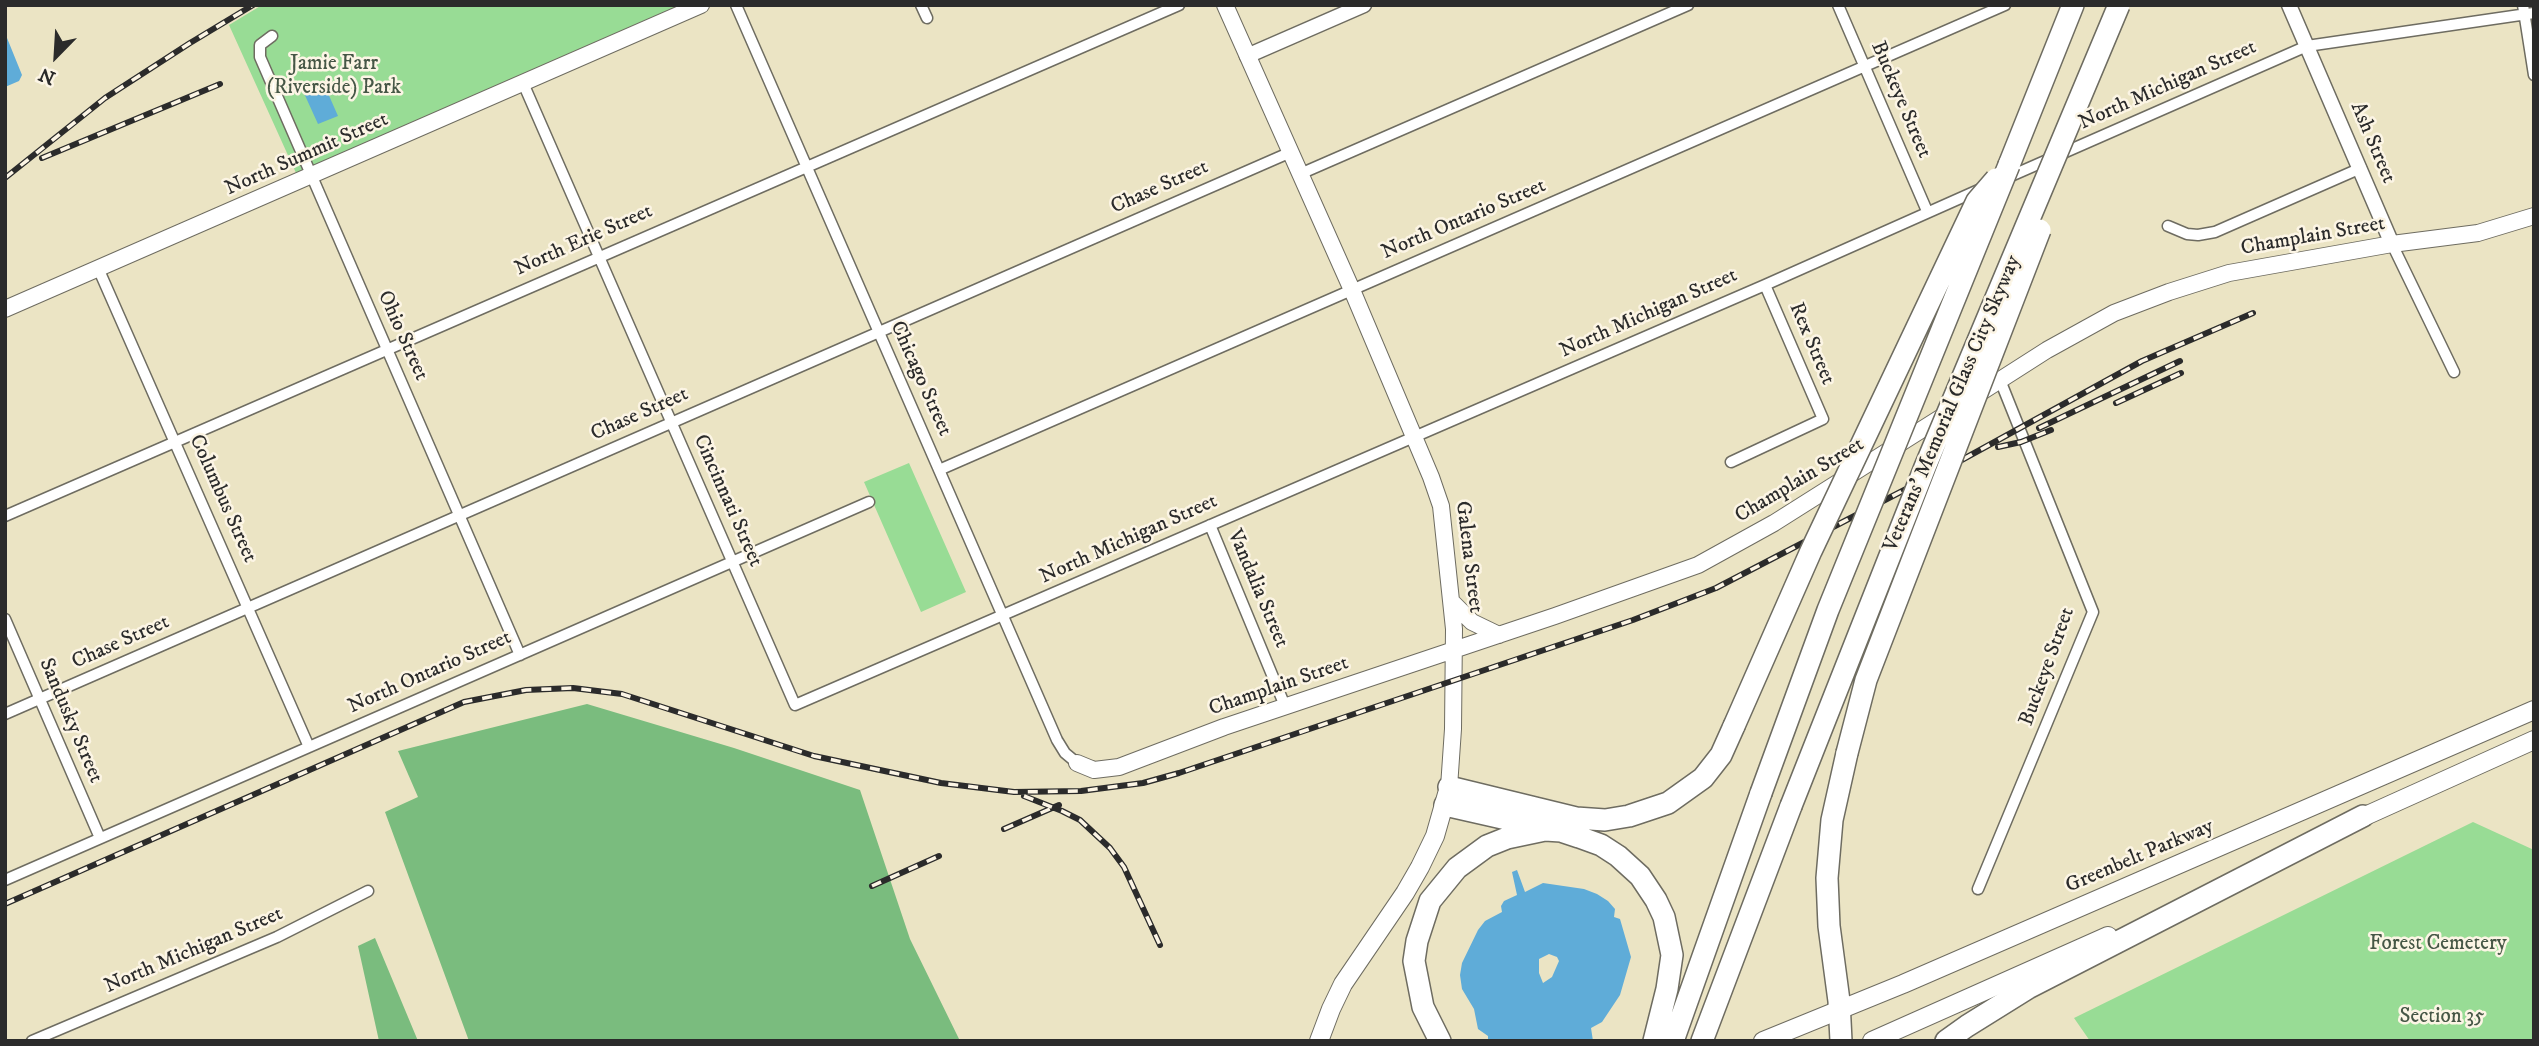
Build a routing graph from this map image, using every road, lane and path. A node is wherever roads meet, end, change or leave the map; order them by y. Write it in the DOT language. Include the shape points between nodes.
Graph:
graph roads {
  1 [pos="701,5"];
  2 [pos="736,5"];
  3 [pos="921,5"];
  4 [pos="1179,5"];
  5 [pos="1225,5"];
  6 [pos="1364,5"];
  7 [pos="1688,5"];
  8 [pos="1838,5"];
  9 [pos="2005,5"];
  10 [pos="2073,5"];
  11 [pos="2122,5"];
  12 [pos="2289,5"];
  13 [pos="2527,11"];
  14 [pos="927,18"];
  15 [pos="272,36"];
  16 [pos="2306,46"];
  17 [pos="1247,56"];
  18 [pos="1866,67"];
  19 [pos="2534,75"];
  20 [pos="523,83"];
  21 [pos="1291,152"];
  22 [pos="2008,164"];
  23 [pos="807,166"];
  24 [pos="2361,168"];
  25 [pos="1300,174"];
  26 [pos="312,176"];
  27 [pos="1927,211"];
  28 [pos="2534,216"];
  29 [pos="2168,226"];
  30 [pos="2392,244"];
  31 [pos="599,256"];
  32 [pos="98,268"];
  33 [pos="1765,285"];
  34 [pos="1352,290"];
  35 [pos="5,309"];
  36 [pos="879,332"];
  37 [pos="387,350"];
  38 [pos="2454,372"];
  39 [pos="1994,384"];
  40 [pos="1823,419"];
  41 [pos="672,423"];
  42 [pos="1414,436"];
  43 [pos="176,443"];
  44 [pos="1731,462"];
  45 [pos="939,470"];
  46 [pos="869,502"];
  47 [pos="460,515"];
  48 [pos="5,516"];
  49 [pos="1210,525"];
  50 [pos="732,562"];
  51 [pos="1452,602"];
  52 [pos="249,608"];
  53 [pos="1001,617"];
  54 [pos="5,618"];
  55 [pos="1499,635"];
  56 [pos="1454,650"];
  57 [pos="520,655"];
  58 [pos="40,699"];
  59 [pos="795,705"];
  60 [pos="1285,706"];
  61 [pos="2534,710"];
  62 [pos="5,714"];
  63 [pos="2534,740"];
  64 [pos="309,747"];
  65 [pos="1077,763"];
  66 [pos="1447,796"];
  67 [pos="2363,816"];
  68 [pos="1561,831"];
  69 [pos="100,838"];
  70 [pos="5,880"];
  71 [pos="1978,889"];
  72 [pos="368,891"];
  73 [pos="1840,1010"];
  74 [pos="1674,1036"];
  75 [pos="32,1041"];
  76 [pos="1319,1041"];
  77 [pos="1440,1041"];
  78 [pos="1654,1041"];
  79 [pos="1702,1041"];
  80 [pos="1763,1041"];
  81 [pos="1841,1041"];
  82 [pos="1872,1041"];
  83 [pos="1946,1041"];
  1 -- 20 [label="main road, North Summit Street"];
  2 -- 23 [label="street, Chicago Street"];
  3 -- 14 [label="street"];
  4 -- 23 [label="street, North Erie Street"];
  5 -- 17 [label="main road, Galena Street"];
  6 -- 17 [label="street"];
  7 -- 25 [label="street"];
  8 -- 18 [label="street, Buckeye Street"];
  9 -- 18 [label="street, North Ontario Street"];
  10 -- 22 [label="highway, Veterans' Memorial Glass City Skyway"];
  11 -- 73 [label="highway, bridge" via="1866,680 1832,820 1827,878"];
  11 -- 79 [label="highway, Veterans' Memorial Glass City Skyway, bridge" via="1925,467"];
  12 -- 16 [label="street, Ash Street"];
  13 -- 16 [label="street, North Michigan Street"];
  13 -- 19 [label="street"];
  15 -- 26 [label="street, Ohio Street" via="260,45 260,57"];
  16 -- 24 [label="street, Ash Street"];
  16 -- 27 [label="street, North Michigan Street"];
  17 -- 21 [label="main road, Galena Street"];
  18 -- 27 [label="street, Buckeye Street"];
  18 -- 34 [label="street, North Ontario Street"];
  20 -- 26 [label="main road, North Summit Street"];
  20 -- 31 [label="street, Cincinnati Street"];
  21 -- 25 [label="main road, Galena Street"];
  21 -- 36 [label="street, Chase Street"];
  22 -- 66 [label="highway, bridge" via="1977,201 1811,551 1721,755 1703,778 1668,803 1605,820"];
  22 -- 74 [label="highway, Veterans' Memorial Glass City Skyway, bridge" via="1828,610"];
  23 -- 31 [label="street, North Erie Street"];
  23 -- 36 [label="street, Chicago Street"];
  24 -- 29 [label="street, Champlain Street" via="2215,232 2187,234"];
  24 -- 30 [label="street, Ash Street"];
  25 -- 34 [label="main road, Galena Street"];
  26 -- 32 [label="main road, North Summit Street"];
  26 -- 37 [label="street, Ohio Street"];
  27 -- 33 [label="street, North Michigan Street"];
  28 -- 30 [label="main road, Champlain Street" via="2478,233"];
  30 -- 38 [label="street, Ash Street"];
  30 -- 39 [label="main road, Champlain Street" via="2229,274 2169,292 2114,313"];
  31 -- 37 [label="street, North Erie Street"];
  31 -- 41 [label="street, Cincinnati Street"];
  32 -- 35 [label="main road, North Summit Street"];
  32 -- 43 [label="street, Columbus Street"];
  33 -- 40 [label="street, Rex Street"];
  33 -- 42 [label="street, North Michigan Street"];
  34 -- 42 [label="main road, Galena Street"];
  34 -- 45 [label="street, North Ontario Street"];
  36 -- 41 [label="street, Chase Street"];
  36 -- 45 [label="street, Chicago Street"];
  37 -- 43 [label="street, North Erie Street"];
  37 -- 47 [label="street, Ohio Street"];
  39 -- 55 [label="main road, Champlain Street, bridge" via="1774,523 1698,565"];
  39 -- 71 [label="street, Buckeye Street" via="2093,612"];
  40 -- 44 [label="street, Champlain Street"];
  41 -- 47 [label="street, Chase Street"];
  41 -- 50 [label="street, Cincinnati Street"];
  42 -- 49 [label="street, North Michigan Street"];
  42 -- 51 [label="main road, Galena Street" via="1441,506"];
  43 -- 48 [label="street, North Erie Street"];
  43 -- 52 [label="street, Columbus Street"];
  45 -- 53 [label="street, Chicago Street"];
  46 -- 50 [label="street, North Ontario Street"];
  47 -- 52 [label="street, Chase Street"];
  47 -- 57 [label="street, Ohio Street"];
  49 -- 53 [label="street, North Michigan Street"];
  49 -- 60 [label="street, Vandalia Street"];
  50 -- 57 [label="street, North Ontario Street"];
  50 -- 59 [label="street, Cincinnati Street"];
  51 -- 55 [label="main road" via="1472,622"];
  51 -- 56 [label="main road, Galena Street"];
  52 -- 58 [label="street, Chase Street"];
  52 -- 64 [label="street, Columbus Street"];
  53 -- 59 [label="street, North Michigan Street"];
  53 -- 65 [label="street, Chicago Street" via="1057,740"];
  54 -- 58 [label="street, Sandusky Street"];
  55 -- 56 [label="main road, Champlain Street"];
  56 -- 60 [label="main road, Champlain Street"];
  56 -- 66 [label="main road, Galena Street"];
  57 -- 64 [label="street, North Ontario Street"];
  58 -- 62 [label="street, Chase Street"];
  58 -- 69 [label="street, Sandusky Street"];
  60 -- 65 [label="main road, Champlain Street" via="1119,767 1094,770"];
  61 -- 73 [label="main road, Greenbelt Parkway"];
  63 -- 67 [label="main road"];
  64 -- 69 [label="street, North Ontario Street"];
  66 -- 68 [label="highway"];
  66 -- 76 [label="main road, Galena Street" via="1420,867 1343,984"];
  67 -- 82 [label="main road" via="2073,953"];
  67 -- 83 [label="highway" via="2059,972"];
  68 -- 77 [label="highway" via="1529,832 1487,846 1457,868 1430,901 1414,961 1423,1007"];
  68 -- 78 [label="highway" via="1618,856 1657,900 1672,955"];
  69 -- 70 [label="street, North Ontario Street"];
  72 -- 75 [label="street, North Michigan Street" via="277,937"];
  73 -- 80 [label="main road, Greenbelt Parkway"];
  73 -- 81 [label="highway"];
}
